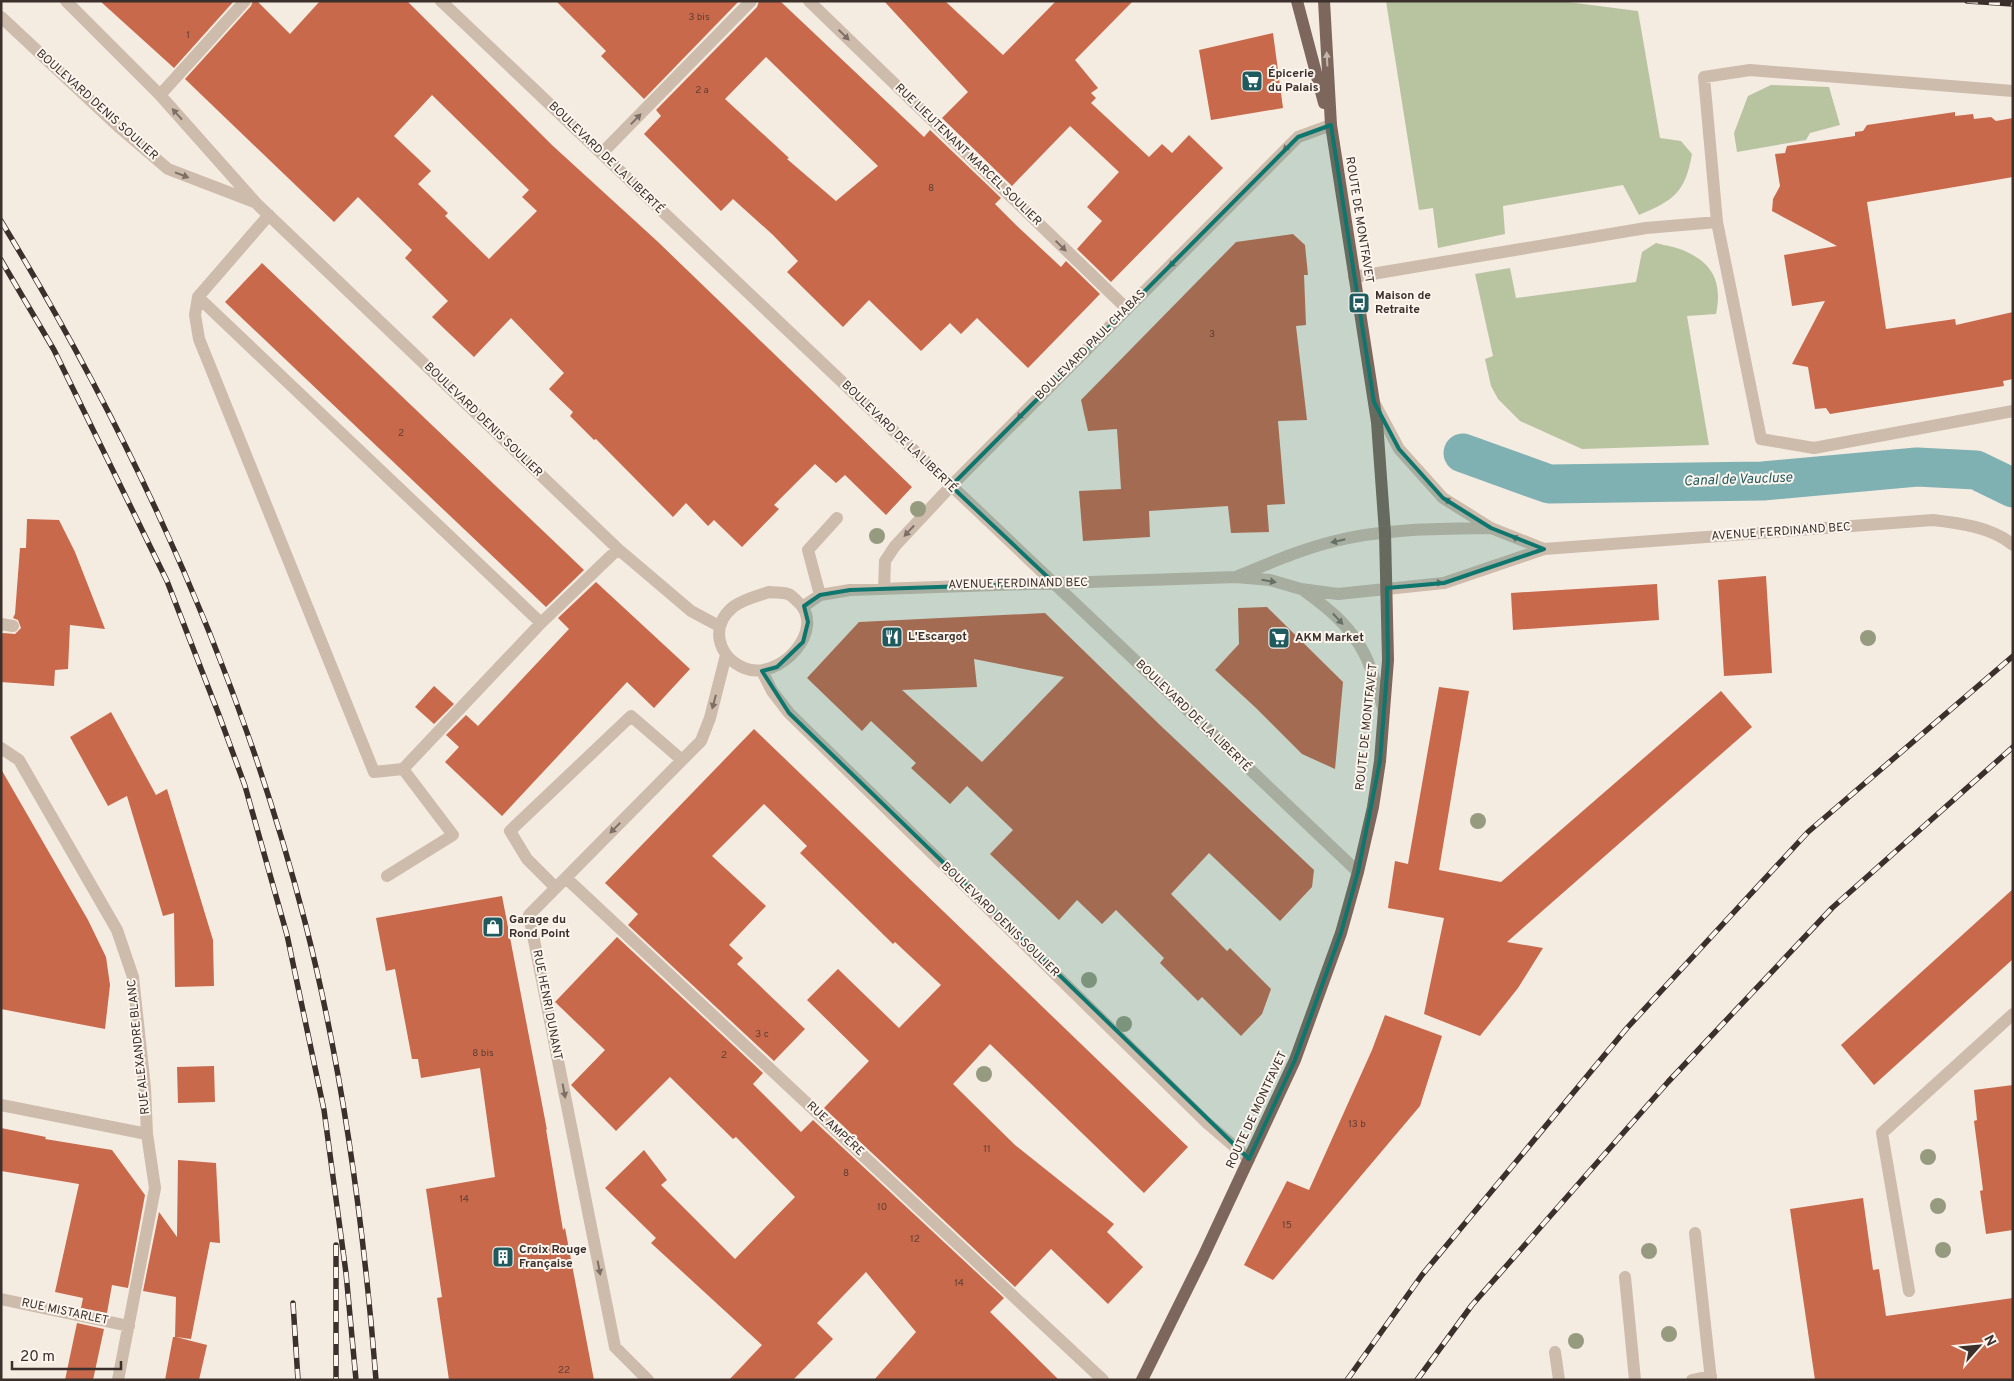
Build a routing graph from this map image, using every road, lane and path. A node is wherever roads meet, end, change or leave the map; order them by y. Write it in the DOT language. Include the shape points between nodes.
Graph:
graph roads {
  1 [pos="66,1"];
  2 [pos="245,1"];
  3 [pos="442,1"];
  4 [pos="751,1"];
  5 [pos="809,1"];
  6 [pos="1297,1"];
  7 [pos="1324,1"];
  8 [pos="1,17"];
  9 [pos="2013,91"];
  10 [pos="160,95"];
  11 [pos="1331,125"];
  12 [pos="602,153"];
  13 [pos="256,203"];
  14 [pos="269,215"];
  15 [pos="1717,222"];
  16 [pos="1354,277"];
  17 [pos="198,297"];
  18 [pos="1127,309"];
  19 [pos="1374,402"];
  20 [pos="2013,411"];
  21 [pos="951,486"];
  22 [pos="836,518"];
  23 [pos="1491,528"];
  24 [pos="1386,532"];
  25 [pos="2013,545"];
  26 [pos="618,549"];
  27 [pos="1544,549"];
  28 [pos="1236,577"];
  29 [pos="1054,583"];
  30 [pos="1300,588"];
  31 [pos="1388,588"];
  32 [pos="884,590"];
  33 [pos="820,595"];
  34 [pos="804,606"];
  35 [pos="541,623"];
  36 [pos="719,626"];
  37 [pos="726,655"];
  38 [pos="762,671"];
  39 [pos="1384,711"];
  40 [pos="1,748"];
  41 [pos="682,760"];
  42 [pos="403,769"];
  43 [pos="1358,872"];
  44 [pos="387,876"];
  45 [pos="566,878"];
  46 [pos="556,888"];
  47 [pos="2013,1014"];
  48 [pos="1,1105"];
  49 [pos="148,1134"];
  50 [pos="1249,1159"];
  51 [pos="1695,1232"];
  52 [pos="1624,1277"];
  53 [pos="1909,1291"];
  54 [pos="1,1298"];
  55 [pos="129,1326"];
  56 [pos="1555,1352"];
  57 [pos="1711,1378"];
  58 [pos="118,1380"];
  59 [pos="648,1380"];
  60 [pos="1103,1380"];
  61 [pos="1142,1380"];
  62 [pos="1559,1380"];
  63 [pos="1635,1380"];
  64 [pos="1692,1380"];
  1 -- 10 [label="street, BOULEVARD DENIS SOULIER"];
  2 -- 10 [label="street"];
  3 -- 12 [label="street, BOULEVARD DE LA LIBERTÉ"];
  12 -- 4 [label="street, one-way"];
  5 -- 18 [label="street, RUE LIEUTENANT MARCEL SOULIER, one-way"];
  6 -- 11 [label="main road, ROUTE DE MONTFAVET"];
  11 -- 7 [label="main road, ROUTE DE MONTFAVET, one-way"];
  8 -- 13 [label="street, BOULEVARD DENIS SOULIER, one-way" via="168,169"];
  9 -- 15 [label="street" via="1750,70 1704,77"];
  13 -- 10 [label="street, BOULEVARD DENIS SOULIER, one-way"];
  11 -- 16 [label="main road, ROUTE DE MONTFAVET"];
  11 -- 18 [label="street, BOULEVARD PAUL CHABAS, one-way" via="1298,136"];
  12 -- 21 [label="street, BOULEVARD DE LA LIBERTÉ"];
  13 -- 14 [label="street, BOULEVARD DENIS SOULIER"];
  14 -- 17 [label="street"];
  14 -- 26 [label="street, BOULEVARD DENIS SOULIER"];
  15 -- 16 [label="street" via="1646,228"];
  15 -- 20 [label="street" via="1761,440 1814,448"];
  16 -- 19 [label="main road, ROUTE DE MONTFAVET"];
  17 -- 35 [label="street"];
  17 -- 42 [label="street" via="195,315 199,339 374,772"];
  18 -- 21 [label="street, BOULEVARD PAUL CHABAS, one-way"];
  23 -- 19 [label="street, one-way" via="1443,498 1399,449"];
  19 -- 24 [label="main road, ROUTE DE MONTFAVET"];
  21 -- 29 [label="street, BOULEVARD DE LA LIBERTÉ"];
  21 -- 32 [label="street, BOULEVARD PAUL CHABAS, one-way" via="885,561"];
  22 -- 33 [label="street" via="808,550"];
  23 -- 24 [label="street"];
  27 -- 23 [label="street, one-way"];
  24 -- 28 [label="street, one-way" via="1335,541"];
  24 -- 31 [label="main road, ROUTE DE MONTFAVET"];
  25 -- 27 [label="street, AVENUE FERDINAND BEC" via="1982,529 1933,520"];
  26 -- 35 [label="street"];
  26 -- 36 [label="street, BOULEVARD DENIS SOULIER" via="691,611"];
  31 -- 27 [label="street, one-way" via="1444,583"];
  28 -- 29 [label="street, AVENUE FERDINAND BEC"];
  28 -- 30 [label="street, one-way" via="1270,580"];
  29 -- 32 [label="street, AVENUE FERDINAND BEC"];
  29 -- 43 [label="street, BOULEVARD DE LA LIBERTÉ"];
  30 -- 31 [label="street" via="1338,594"];
  30 -- 39 [label="street, one-way" via="1326,606 1360,646"];
  31 -- 39 [label="main road, ROUTE DE MONTFAVET"];
  32 -- 33 [label="street, AVENUE FERDINAND BEC" via="850,590"];
  33 -- 34 [label="street, AVENUE FERDINAND BEC"];
  34 -- 36 [label="street" via="789,594 769,592 733,607"];
  34 -- 38 [label="street" via="808,622 803,642 777,667"];
  35 -- 42 [label="street"];
  36 -- 37 [label="street" via="718,639"];
  37 -- 38 [label="street" via="744,668"];
  37 -- 41 [label="street, RUE HENRI DUNANT, one-way" via="701,741"];
  38 -- 50 [label="street, BOULEVARD DENIS SOULIER" via="789,713 1200,1116"];
  39 -- 43 [label="main road, ROUTE DE MONTFAVET" via="1373,807"];
  40 -- 49 [label="street, RUE ALEXANDRE BLANC" via="19,760 117,930 133,977"];
  41 -- 45 [label="street, RUE HENRI DUNANT, one-way"];
  41 -- 46 [label="street" via="631,716 510,831 527,859"];
  42 -- 44 [label="street" via="453,835"];
  43 -- 50 [label="main road, ROUTE DE MONTFAVET" via="1341,933 1295,1060"];
  45 -- 46 [label="street, RUE HENRI DUNANT"];
  45 -- 60 [label="street, RUE AMPÉRE"];
  46 -- 59 [label="street, RUE HENRI DUNANT, one-way" via="529,915 615,1347"];
  47 -- 53 [label="street" via="1882,1133"];
  48 -- 49 [label="street"];
  49 -- 55 [label="street, RUE ALEXANDRE BLANC" via="155,1188"];
  50 -- 61 [label="main road, ROUTE DE MONTFAVET"];
  51 -- 57 [label="street"];
  52 -- 63 [label="street"];
  54 -- 55 [label="street, RUE MISTARLET"];
  55 -- 58 [label="street, RUE ALEXANDRE BLANC"];
  56 -- 62 [label="street"];
  57 -- 64 [label="street"];
}
